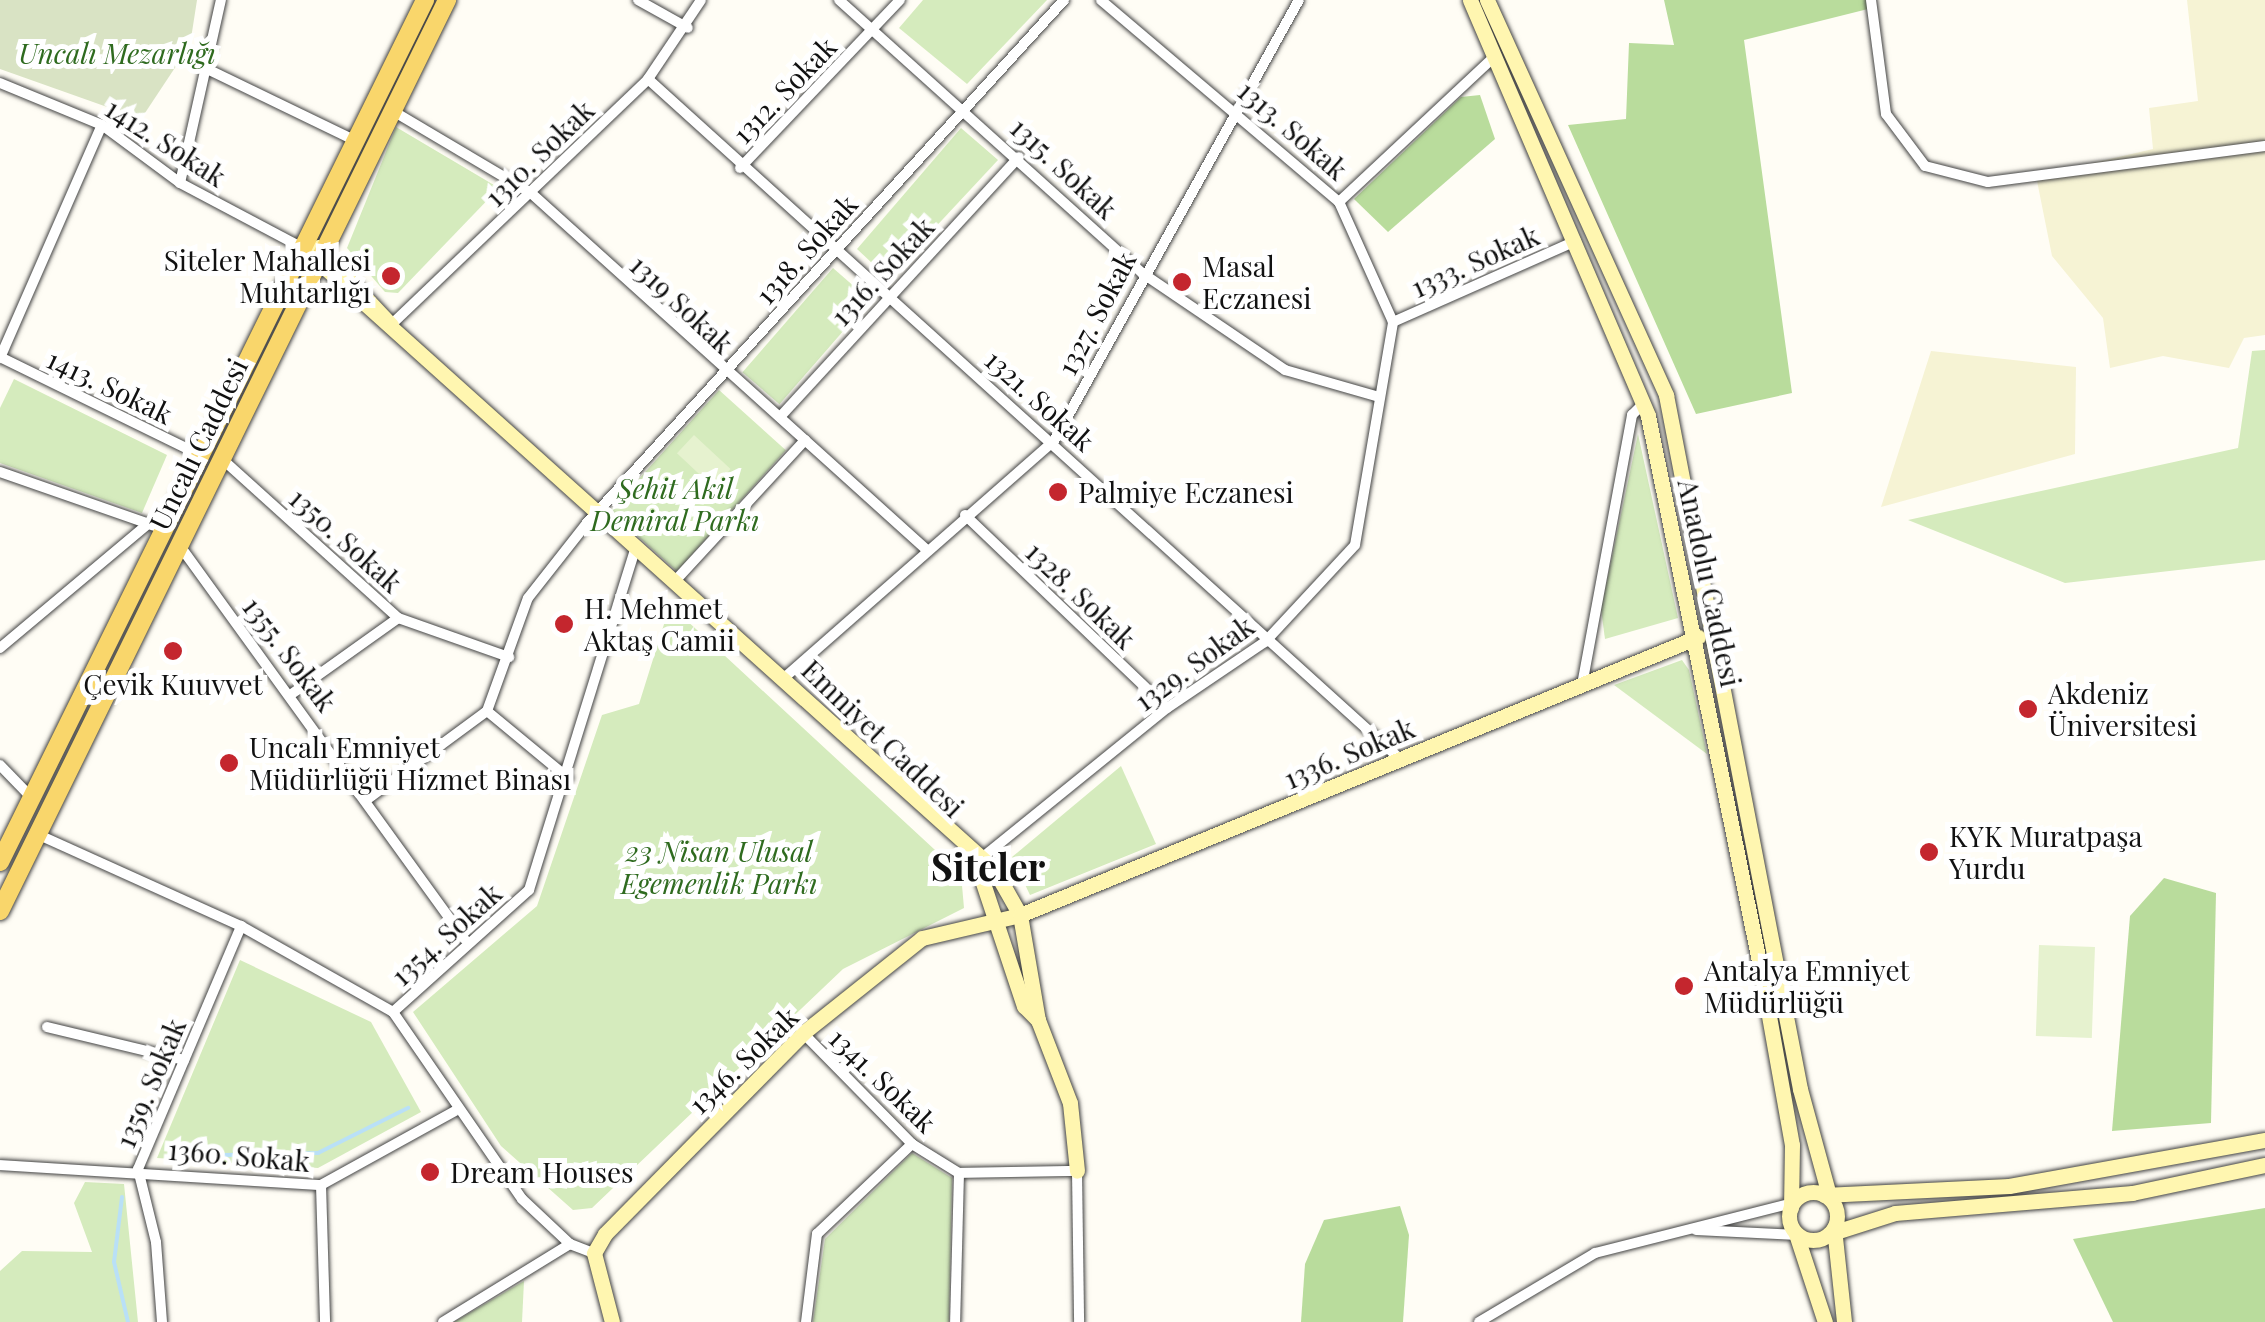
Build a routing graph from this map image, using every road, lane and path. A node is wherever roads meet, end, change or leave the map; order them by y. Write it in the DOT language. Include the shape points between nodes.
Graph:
graph roads {
  1 [pos="221,0"];
  2 [pos="425,0"];
  3 [pos="447,0"];
  4 [pos="638,0"];
  5 [pos="700,0"];
  6 [pos="839,0"];
  7 [pos="900,0"];
  8 [pos="1064,0"];
  9 [pos="1101,0"];
  10 [pos="1299,0"];
  11 [pos="1470,0"];
  12 [pos="1487,0"];
  13 [pos="1871,0"];
  14 [pos="688,28"];
  15 [pos="876,28"];
  16 [pos="1496,56"];
  17 [pos="205,68"];
  18 [pos="648,79"];
  19 [pos="0,83"];
  20 [pos="968,109"];
  21 [pos="393,110"];
  22 [pos="1240,112"];
  23 [pos="102,125"];
  24 [pos="356,141"];
  25 [pos="2265,146"];
  26 [pos="1019,157"];
  27 [pos="740,168"];
  28 [pos="180,183"];
  29 [pos="531,193"];
  30 [pos="1339,202"];
  31 [pos="1576,241"];
  32 [pos="834,247"];
  33 [pos="302,248"];
  34 [pos="322,254"];
  35 [pos="1142,273"];
  36 [pos="888,297"];
  37 [pos="1393,322"];
  38 [pos="392,324"];
  39 [pos="0,357"];
  40 [pos="726,376"];
  41 [pos="1379,396"];
  42 [pos="1644,402"];
  43 [pos="780,418"];
  44 [pos="805,440"];
  45 [pos="1054,441"];
  46 [pos="200,455"];
  47 [pos="221,458"];
  48 [pos="0,472"];
  49 [pos="598,510"];
  50 [pos="965,516"];
  51 [pos="157,526"];
  52 [pos="180,546"];
  53 [pos="636,546"];
  54 [pos="927,550"];
  55 [pos="675,581"];
  56 [pos="398,618"];
  57 [pos="1718,632"];
  58 [pos="1698,638"];
  59 [pos="1265,642"];
  60 [pos="0,648"];
  61 [pos="508,657"];
  62 [pos="784,678"];
  63 [pos="1582,685"];
  64 [pos="294,694"];
  65 [pos="1167,708"];
  66 [pos="487,711"];
  67 [pos="1399,758"];
  68 [pos="0,764"];
  69 [pos="568,778"];
  70 [pos="30,796"];
  71 [pos="368,798"];
  72 [pos="37,834"];
  73 [pos="0,862"];
  74 [pos="976,862"];
  75 [pos="982,886"];
  76 [pos="0,912"];
  77 [pos="1020,916"];
  78 [pos="996,921"];
  79 [pos="241,926"];
  80 [pos="965,928"];
  81 [pos="464,939"];
  82 [pos="393,1012"];
  83 [pos="1038,1020"];
  84 [pos="47,1027"];
  85 [pos="803,1033"];
  86 [pos="184,1060"];
  87 [pos="455,1111"];
  88 [pos="2265,1140"];
  89 [pos="912,1144"];
  90 [pos="0,1165"];
  91 [pos="2265,1165"];
  92 [pos="138,1169"];
  93 [pos="1077,1171"];
  94 [pos="959,1174"];
  95 [pos="321,1185"];
  96 [pos="1827,1197"];
  97 [pos="1792,1204"];
  98 [pos="1695,1230"];
  99 [pos="1832,1231"];
  100 [pos="1797,1234"];
  101 [pos="570,1244"];
  102 [pos="594,1253"];
  103 [pos="162,1322"];
  104 [pos="325,1322"];
  105 [pos="443,1322"];
  106 [pos="612,1322"];
  107 [pos="806,1322"];
  108 [pos="955,1322"];
  109 [pos="1079,1322"];
  110 [pos="1479,1322"];
  111 [pos="1825,1322"];
  112 [pos="1844,1322"];
  1 -- 17 [label="street"];
  2 -- 24 [label="main road, Uncalı Caddesi"];
  3 -- 21 [label="main road, Uncalı Caddesi"];
  4 -- 14 [label="street"];
  5 -- 14 [label="street, 1310. Sokak"];
  6 -- 15 [label="street, 1315. Sokak"];
  7 -- 15 [label="street, 1312. Sokak"];
  8 -- 20 [label="street, 1318. Sokak"];
  9 -- 22 [label="street, 1313. Sokak"];
  10 -- 22 [label="street, 1327. Sokak"];
  11 -- 16 [label="street, Anadolu Caddesi"];
  12 -- 57 [label="street, Anadolu Caddesi" via="1666,395"];
  13 -- 25 [label="street" via="1886,114 1925,166 1988,182"];
  14 -- 18 [label="street, 1310. Sokak"];
  15 -- 20 [label="street, 1315. Sokak"];
  15 -- 27 [label="street, 1312. Sokak"];
  16 -- 30 [label="street"];
  16 -- 31 [label="street, Anadolu Caddesi"];
  17 -- 24 [label="street"];
  17 -- 28 [label="street"];
  18 -- 27 [label="street, 1321. Sokak"];
  18 -- 29 [label="street, 1310. Sokak"];
  19 -- 23 [label="street, 1412. Sokak"];
  20 -- 26 [label="street, 1315. Sokak"];
  20 -- 32 [label="street, 1318. Sokak"];
  21 -- 29 [label="street, 1319 Sokak"];
  21 -- 34 [label="main road, Uncalı Caddesi"];
  22 -- 30 [label="street, 1313. Sokak"];
  22 -- 35 [label="street, 1327. Sokak"];
  23 -- 28 [label="street, 1412. Sokak"];
  23 -- 39 [label="street"];
  24 -- 33 [label="main road, Uncalı Caddesi"];
  26 -- 35 [label="street, 1315. Sokak"];
  26 -- 36 [label="street, 1316. Sokak"];
  27 -- 32 [label="street, 1321. Sokak"];
  28 -- 33 [label="street, 1412. Sokak"];
  29 -- 38 [label="street, 1310. Sokak"];
  29 -- 40 [label="street, 1319 Sokak"];
  30 -- 37 [label="street, 1313. Sokak"];
  31 -- 37 [label="street, 1333. Sokak"];
  31 -- 42 [label="street, Anadolu Caddesi"];
  32 -- 36 [label="street, 1321. Sokak"];
  32 -- 40 [label="street, 1318. Sokak"];
  33 -- 34 [label="street, Emniyet Caddesi"];
  33 -- 46 [label="main road, Uncalı Caddesi"];
  34 -- 38 [label="street, Emniyet Caddesi"];
  34 -- 47 [label="main road, Uncalı Caddesi"];
  35 -- 41 [label="street, 1315. Sokak" via="1285,370"];
  35 -- 45 [label="street, 1327. Sokak"];
  36 -- 43 [label="street, 1316. Sokak"];
  36 -- 45 [label="street, 1321. Sokak"];
  37 -- 41 [label="street"];
  38 -- 49 [label="street, Emniyet Caddesi"];
  39 -- 46 [label="street, 1413. Sokak"];
  40 -- 43 [label="street, 1319 Sokak"];
  40 -- 49 [label="street, 1318. Sokak"];
  41 -- 59 [label="street, 1329. Sokak" via="1355,545"];
  42 -- 58 [label="street, Anadolu Caddesi"];
  42 -- 63 [label="street" via="1623,454"];
  43 -- 44 [label="street, 1319 Sokak"];
  44 -- 54 [label="street, 1319 Sokak"];
  44 -- 55 [label="street"];
  45 -- 50 [label="street, 1327. Sokak"];
  45 -- 59 [label="street, 1321. Sokak"];
  46 -- 51 [label="main road, Uncalı Caddesi"];
  47 -- 52 [label="main road, Uncalı Caddesi"];
  47 -- 56 [label="street, 1350. Sokak"];
  48 -- 51 [label="street"];
  49 -- 53 [label="street, Emniyet Caddesi"];
  49 -- 61 [label="street, 1318. Sokak" via="528,598"];
  50 -- 54 [label="street, 1327. Sokak"];
  50 -- 65 [label="street, 1328. Sokak"];
  51 -- 60 [label="street"];
  51 -- 70 [label="main road, Uncalı Caddesi"];
  52 -- 64 [label="street, 1355. Sokak"];
  52 -- 72 [label="main road, Uncalı Caddesi"];
  53 -- 55 [label="street, Emniyet Caddesi"];
  53 -- 69 [label="street, 1354. Sokak"];
  54 -- 62 [label="street, 1327. Sokak"];
  55 -- 62 [label="street, Emniyet Caddesi"];
  56 -- 61 [label="street, 1350. Sokak"];
  56 -- 64 [label="street"];
  57 -- 58 [label="street"];
  57 -- 96 [label="street, Anadolu Caddesi" via="1800,1089"];
  58 -- 63 [label="street, 1336. Sokak"];
  58 -- 97 [label="street, Anadolu Caddesi" via="1792,1145"];
  59 -- 65 [label="street, 1329. Sokak"];
  59 -- 67 [label="street, 1321. Sokak"];
  61 -- 66 [label="street, 1318. Sokak"];
  62 -- 74 [label="street, Emniyet Caddesi"];
  63 -- 67 [label="street, 1336. Sokak"];
  64 -- 71 [label="street, 1355. Sokak"];
  65 -- 74 [label="street, 1329. Sokak"];
  66 -- 69 [label="street"];
  66 -- 71 [label="street"];
  67 -- 77 [label="street, 1336. Sokak"];
  68 -- 70 [label="street"];
  69 -- 81 [label="street, 1354. Sokak" via="529,890"];
  70 -- 73 [label="main road, Uncalı Caddesi"];
  71 -- 81 [label="street, 1355. Sokak"];
  72 -- 76 [label="main road, Uncalı Caddesi"];
  72 -- 79 [label="street"];
  74 -- 75 [label="street"];
  74 -- 77 [label="street, Emniyet Caddesi" via="994,868"];
  75 -- 78 [label="street"];
  75 -- 80 [label="street"];
  77 -- 78 [label="street, 1346. Sokak"];
  77 -- 83 [label="street, Emniyet Caddesi"];
  78 -- 80 [label="street, 1346. Sokak"];
  78 -- 83 [label="street" via="1024,1006"];
  79 -- 82 [label="street"];
  79 -- 86 [label="street, 1359. Sokak"];
  80 -- 85 [label="street, 1346. Sokak" via="922,938"];
  81 -- 82 [label="street, 1354. Sokak"];
  82 -- 87 [label="street"];
  83 -- 93 [label="street, Emniyet Caddesi" via="1070,1102"];
  84 -- 86 [label="street" via="90,1030"];
  85 -- 89 [label="street, 1341. Sokak"];
  85 -- 102 [label="street, 1346. Sokak"];
  86 -- 92 [label="street, 1359. Sokak"];
  87 -- 95 [label="street, 1360. Sokak"];
  87 -- 101 [label="street"];
  88 -- 96 [label="street" via="2009,1186"];
  89 -- 94 [label="street, 1341. Sokak"];
  89 -- 107 [label="street" via="817,1234"];
  90 -- 92 [label="street, 1360. Sokak"];
  91 -- 99 [label="street" via="2132,1193 1895,1213"];
  92 -- 95 [label="street, 1360. Sokak"];
  92 -- 103 [label="street, 1359. Sokak" via="156,1242"];
  93 -- 94 [label="street"];
  93 -- 109 [label="street, Emniyet Caddesi"];
  94 -- 108 [label="street"];
  95 -- 104 [label="street"];
  96 -- 97 [label="street"];
  96 -- 99 [label="street, Anadolu Caddesi"];
  97 -- 98 [label="street"];
  97 -- 100 [label="street, Anadolu Caddesi"];
  98 -- 100 [label="street"];
  98 -- 110 [label="street" via="1595,1253"];
  99 -- 100 [label="street"];
  99 -- 112 [label="street"];
  100 -- 111 [label="street"];
  101 -- 102 [label="street"];
  101 -- 105 [label="street"];
  102 -- 106 [label="street"];
}
